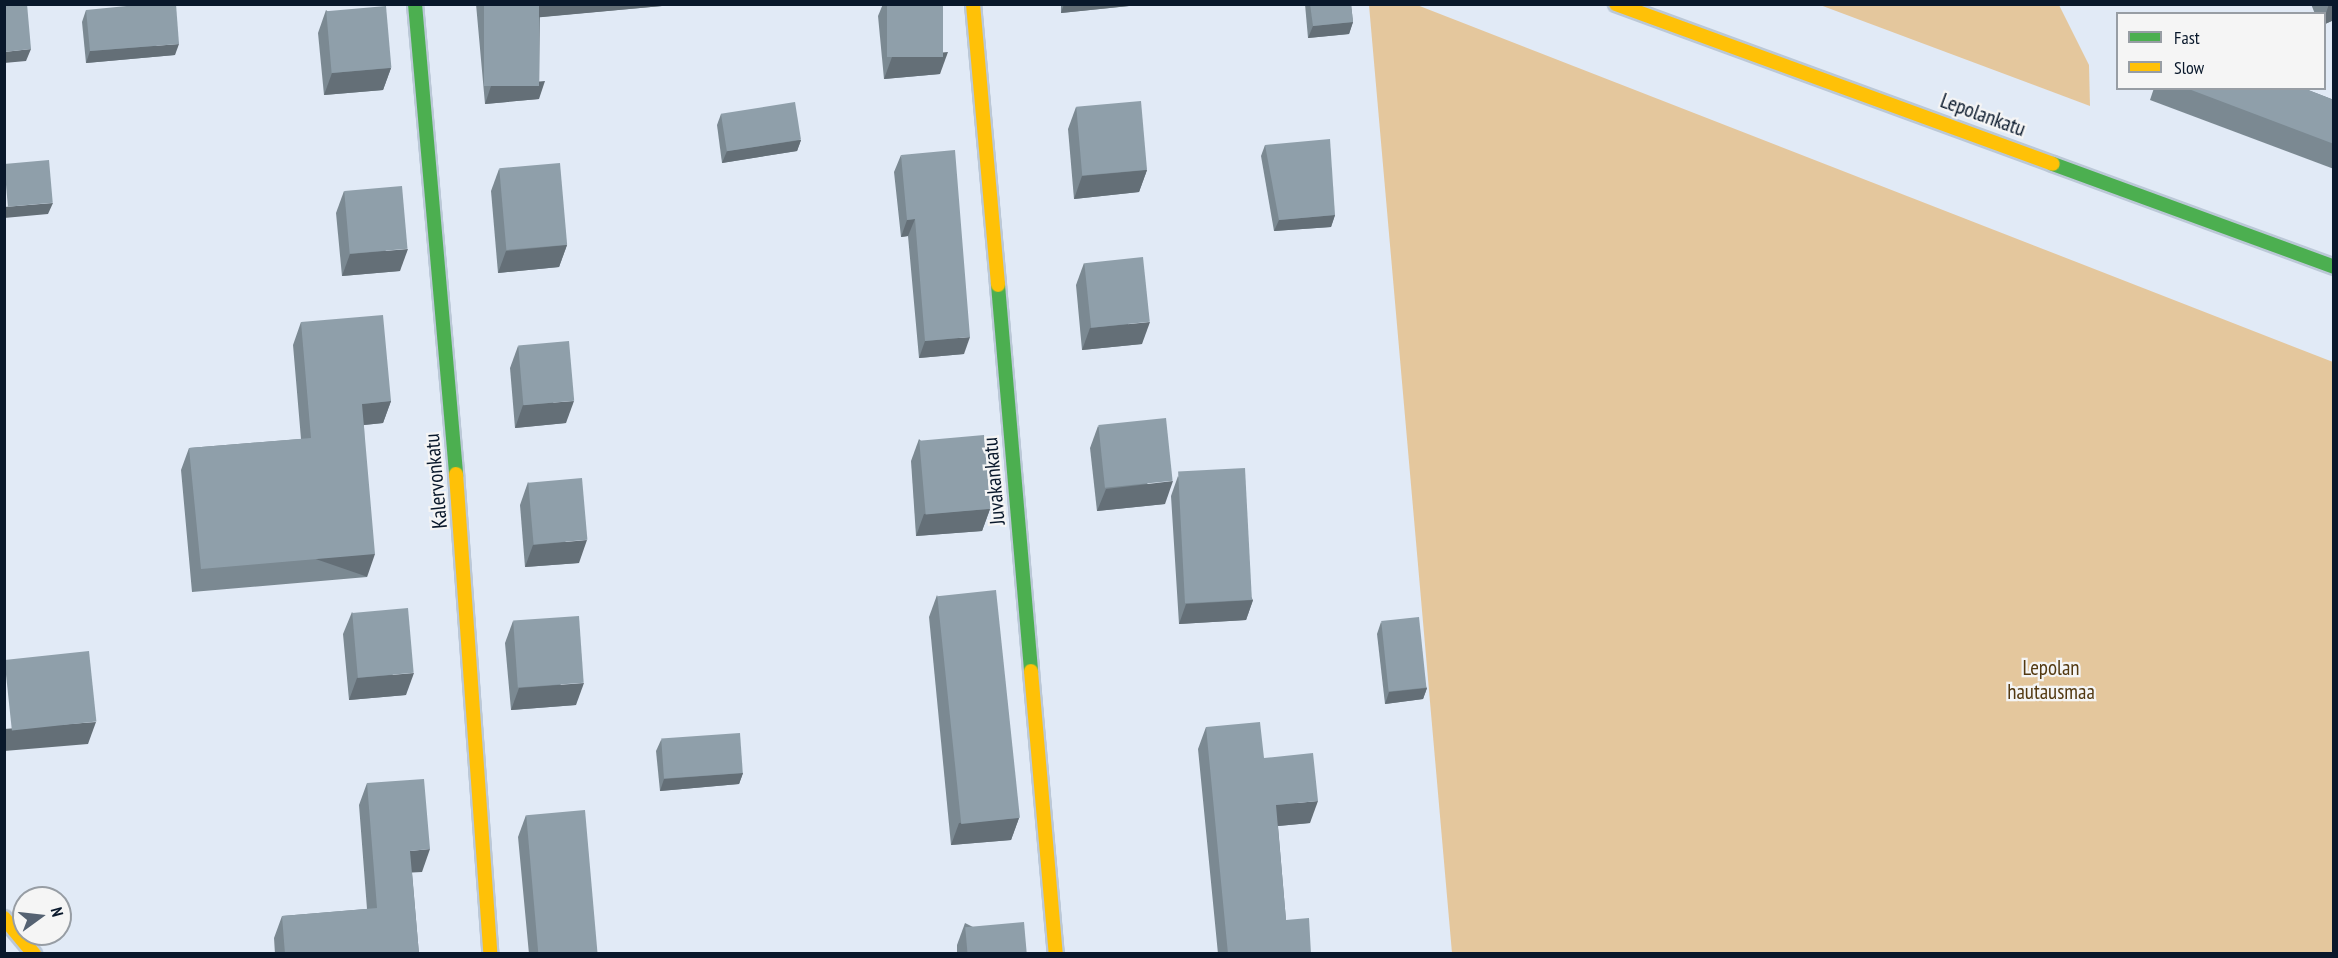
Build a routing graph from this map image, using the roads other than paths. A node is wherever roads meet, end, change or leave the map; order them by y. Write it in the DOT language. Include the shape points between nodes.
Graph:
graph roads {
  1 [pos="416,4"];
  2 [pos="973,4"];
  3 [pos="1616,4"];
  4 [pos="2334,267"];
  5 [pos="4,918"];
  6 [pos="34,954"];
  7 [pos="490,954"];
  8 [pos="1056,954"];
  1 -- 7 [label="street, Kalervonkatu" via="469,622"];
  2 -- 8 [label="street, Juvakankatu"];
  3 -- 4 [label="street, Lepolankatu"];
  5 -- 6 [label="street"];
}
